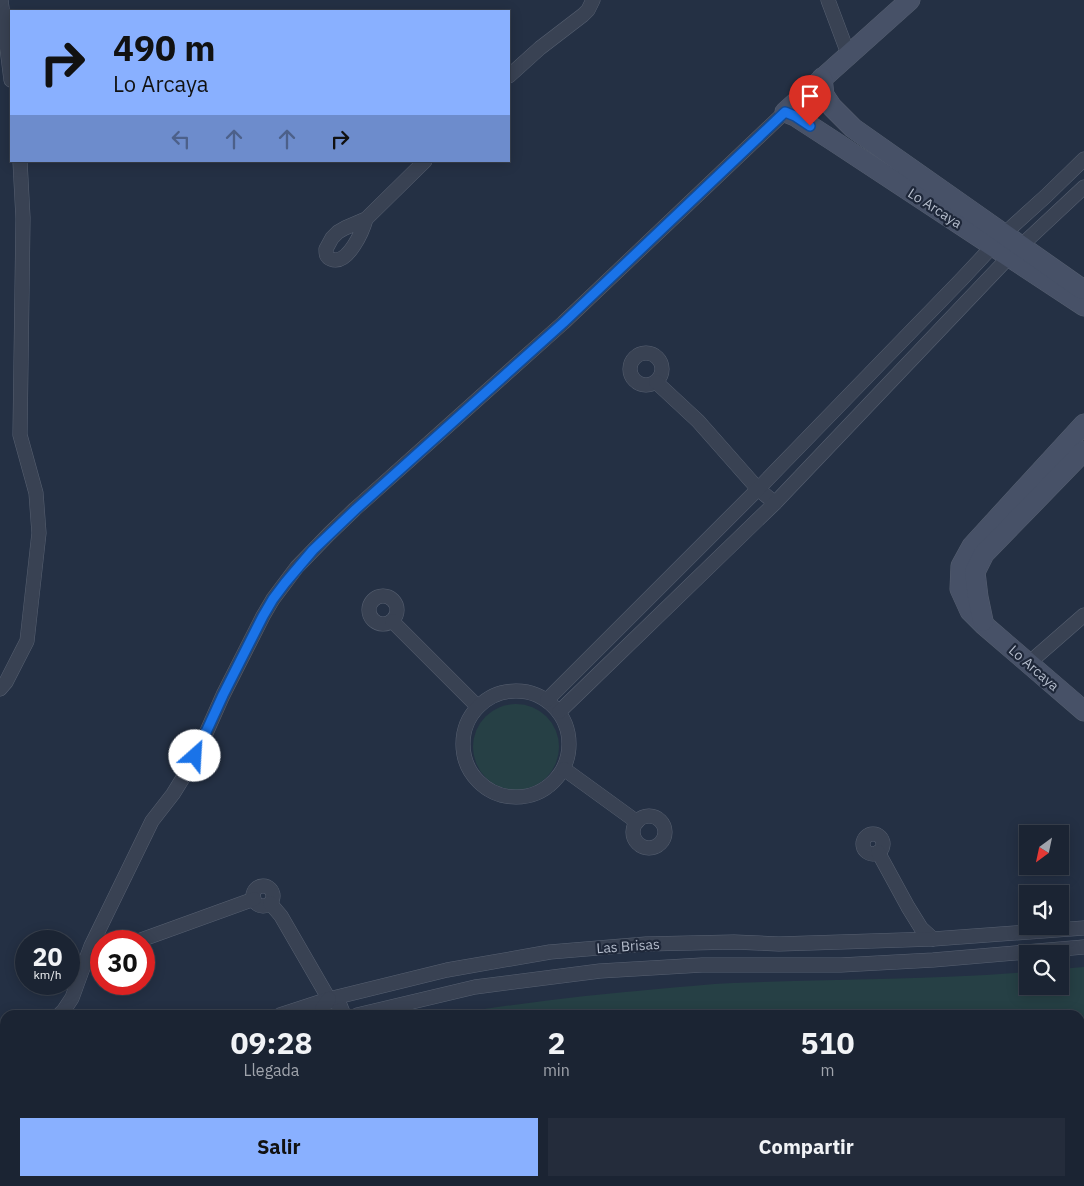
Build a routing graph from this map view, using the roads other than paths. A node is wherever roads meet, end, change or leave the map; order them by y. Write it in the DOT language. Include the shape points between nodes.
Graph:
graph roads {
  1 [pos="1,0"];
  2 [pos="593,0"];
  3 [pos="828,0"];
  4 [pos="910,0"];
  5 [pos="848,56"];
  6 [pos="10,72"];
  7 [pos="510,75"];
  8 [pos="822,78"];
  9 [pos="785,112"];
  10 [pos="1084,159"];
  11 [pos="20,162"];
  12 [pos="423,162"];
  13 [pos="902,163"];
  14 [pos="889,178"];
  15 [pos="1084,187"];
  16 [pos="366,219"];
  17 [pos="1007,246"];
  18 [pos="1084,290"];
  19 [pos="1084,306"];
  20 [pos="656,382"];
  21 [pos="1084,424"];
  22 [pos="1084,451"];
  23 [pos="758,489"];
  24 [pos="775,503"];
  25 [pos="1084,615"];
  26 [pos="392,621"];
  27 [pos="984,625"];
  28 [pos="1029,663"];
  29 [pos="0,689"];
  30 [pos="547,700"];
  31 [pos="477,706"];
  32 [pos="1084,711"];
  33 [pos="559,712"];
  34 [pos="564,769"];
  35 [pos="637,822"];
  36 [pos="878,852"];
  37 [pos="1084,928"];
  38 [pos="155,935"];
  39 [pos="933,940"];
  40 [pos="1084,947"];
  41 [pos="933,960"];
  42 [pos="329,999"];
  43 [pos="63,1010"];
  44 [pos="295,1010"];
  45 [pos="322,1010"];
  46 [pos="342,1010"];
  47 [pos="379,1010"];
  1 -- 6 [label="street"];
  2 -- 7 [label="street" via="583,15"];
  3 -- 5 [label="street"];
  4 -- 5 [label="street"];
  5 -- 8 [label="street"];
  8 -- 9 [label="street"];
  8 -- 13 [label="street, Lo Arcaya" via="824,95 832,107 853,128"];
  9 -- 14 [label="street, Lo Arcaya"];
  9 -- 43 [label="street" via="563,323 349,516 289,578 259,624 186,773 152,821 91,946 72,998"];
  10 -- 17 [label="street" via="1046,196"];
  11 -- 29 [label="street" via="23,218 20,435 36,493 40,533 27,641"];
  12 -- 16 [label="street"];
  13 -- 14 [label="street"];
  13 -- 17 [label="street, Lo Arcaya"];
  14 -- 17 [label="street, Lo Arcaya"];
  15 -- 17 [label="street"];
  17 -- 18 [label="street, Lo Arcaya"];
  17 -- 19 [label="street, Lo Arcaya"];
  17 -- 23 [label="street"];
  17 -- 24 [label="street"];
  20 -- 23 [label="street" via="698,421"];
  21 -- 27 [label="street, Lo Arcaya" via="972,546 961,566 960,589 970,611"];
  22 -- 27 [label="street" via="984,554 975,572"];
  23 -- 24 [label="street"];
  23 -- 30 [label="street"];
  24 -- 33 [label="street"];
  25 -- 28 [label="street"];
  26 -- 31 [label="street"];
  27 -- 28 [label="street, Lo Arcaya"];
  28 -- 32 [label="street, Lo Arcaya"];
  30 -- 31 [label="street" via="530,692 511,690 492,695"];
  30 -- 33 [label="street"];
  31 -- 34 [label="street" via="466,722 462,739 463,758 471,774 484,788 500,796 519,798 537,794 552,784"];
  33 -- 34 [label="street" via="568,730 569,750"];
  34 -- 35 [label="street"];
  36 -- 39 [label="street" via="921,928"];
  37 -- 39 [label="street, Las Brisas"];
  38 -- 42 [label="street" via="254,899 258,905 270,903 281,916"];
  39 -- 41 [label="street" via="926,942 922,951 924,956"];
  39 -- 42 [label="street, Las Brisas" via="646,944 550,952 448,970"];
  40 -- 41 [label="street, Las Brisas"];
  41 -- 47 [label="street, Las Brisas" via="841,965 702,965 600,971 475,988"];
  42 -- 44 [label="street, Las Brisas"];
  42 -- 45 [label="street"];
  42 -- 46 [label="street" via="340,1005"];
}
